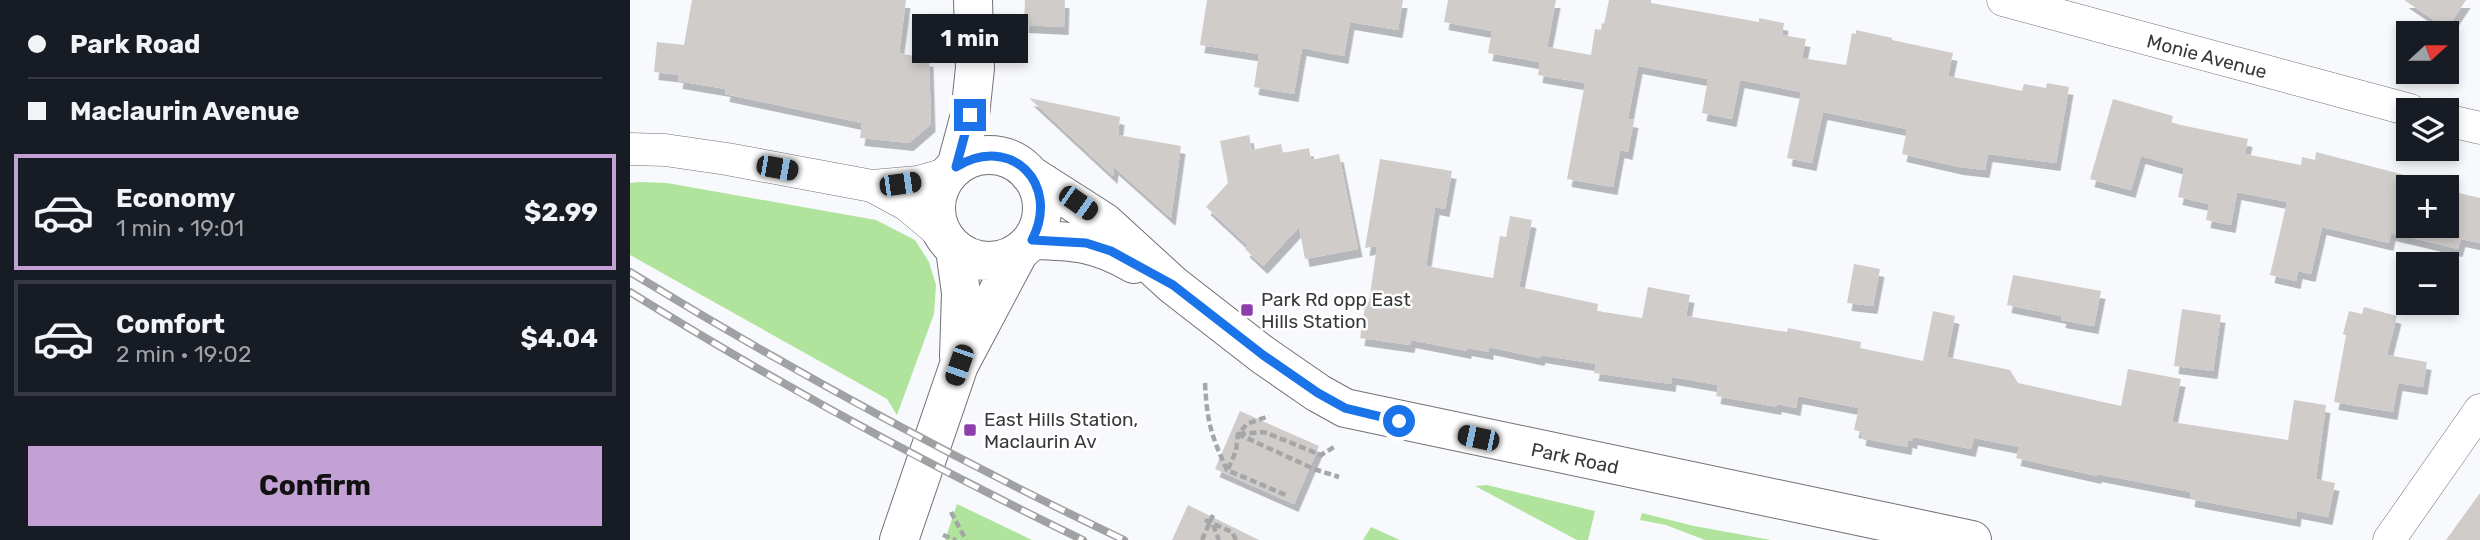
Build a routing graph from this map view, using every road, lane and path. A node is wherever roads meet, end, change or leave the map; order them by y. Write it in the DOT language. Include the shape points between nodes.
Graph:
graph roads {
  1 [pos="973,0"];
  2 [pos="2003,0"];
  3 [pos="975,68"];
  4 [pos="2396,106"];
  5 [pos="2459,123"];
  6 [pos="2480,128"];
  7 [pos="630,149"];
  8 [pos="1022,168"];
  9 [pos="953,170"];
  10 [pos="872,186"];
  11 [pos="950,243"];
  12 [pos="1026,246"];
  13 [pos="1173,285"];
  14 [pos="959,365"];
  15 [pos="1205,383"];
  16 [pos="2480,410"];
  17 [pos="1269,416"];
  18 [pos="1238,434"];
  19 [pos="1334,447"];
  20 [pos="1227,470"];
  21 [pos="1339,477"];
  22 [pos="1288,496"];
  23 [pos="951,512"];
  24 [pos="1213,515"];
  25 [pos="1205,520"];
  26 [pos="1212,523"];
  27 [pos="943,534"];
  28 [pos="899,540"];
  29 [pos="956,540"];
  30 [pos="966,540"];
  31 [pos="1202,540"];
  32 [pos="1219,540"];
  33 [pos="1236,540"];
  34 [pos="1972,540"];
  35 [pos="2389,540"];
  1 -- 3 [label="main road"];
  2 -- 4 [label="street, Monie Avenue"];
  3 -- 8 [label="main road" via="996,124"];
  3 -- 9 [label="main road" via="970,115"];
  5 -- 6 [label="street"];
  7 -- 10 [label="street" via="727,159"];
  8 -- 9 [label="main road" via="1001,156 985,155"];
  8 -- 12 [label="main road" via="1038,189 1042,206 1040,224"];
  8 -- 13 [label="main road, Park Road" via="1104,222"];
  9 -- 10 [label="street" via="918,182"];
  9 -- 11 [label="main road" via="940,188 936,204 938,221"];
  10 -- 11 [label="street" via="907,205"];
  11 -- 12 [label="main road" via="980,261 1007,258"];
  11 -- 14 [label="main road" via="961,293"];
  12 -- 13 [label="main road, Park Road" via="1086,243 1111,251"];
  12 -- 14 [label="main road"];
  13 -- 34 [label="main road, Park Road" via="1263,355 1345,408"];
  14 -- 28 [label="main road"];
  15 -- 20 [label="path" via="1211,435"];
  16 -- 35 [label="street"];
  17 -- 18 [label="path" via="1247,424"];
  18 -- 19 [label="path" via="1264,432 1321,456"];
  18 -- 20 [label="path"];
  18 -- 21 [label="path"];
  20 -- 22 [label="path"];
  23 -- 30 [label="path"];
  24 -- 31 [label="path"];
  25 -- 26 [label="path"];
  26 -- 32 [label="path"];
  26 -- 33 [label="path" via="1232,532"];
  27 -- 29 [label="path"];
}
